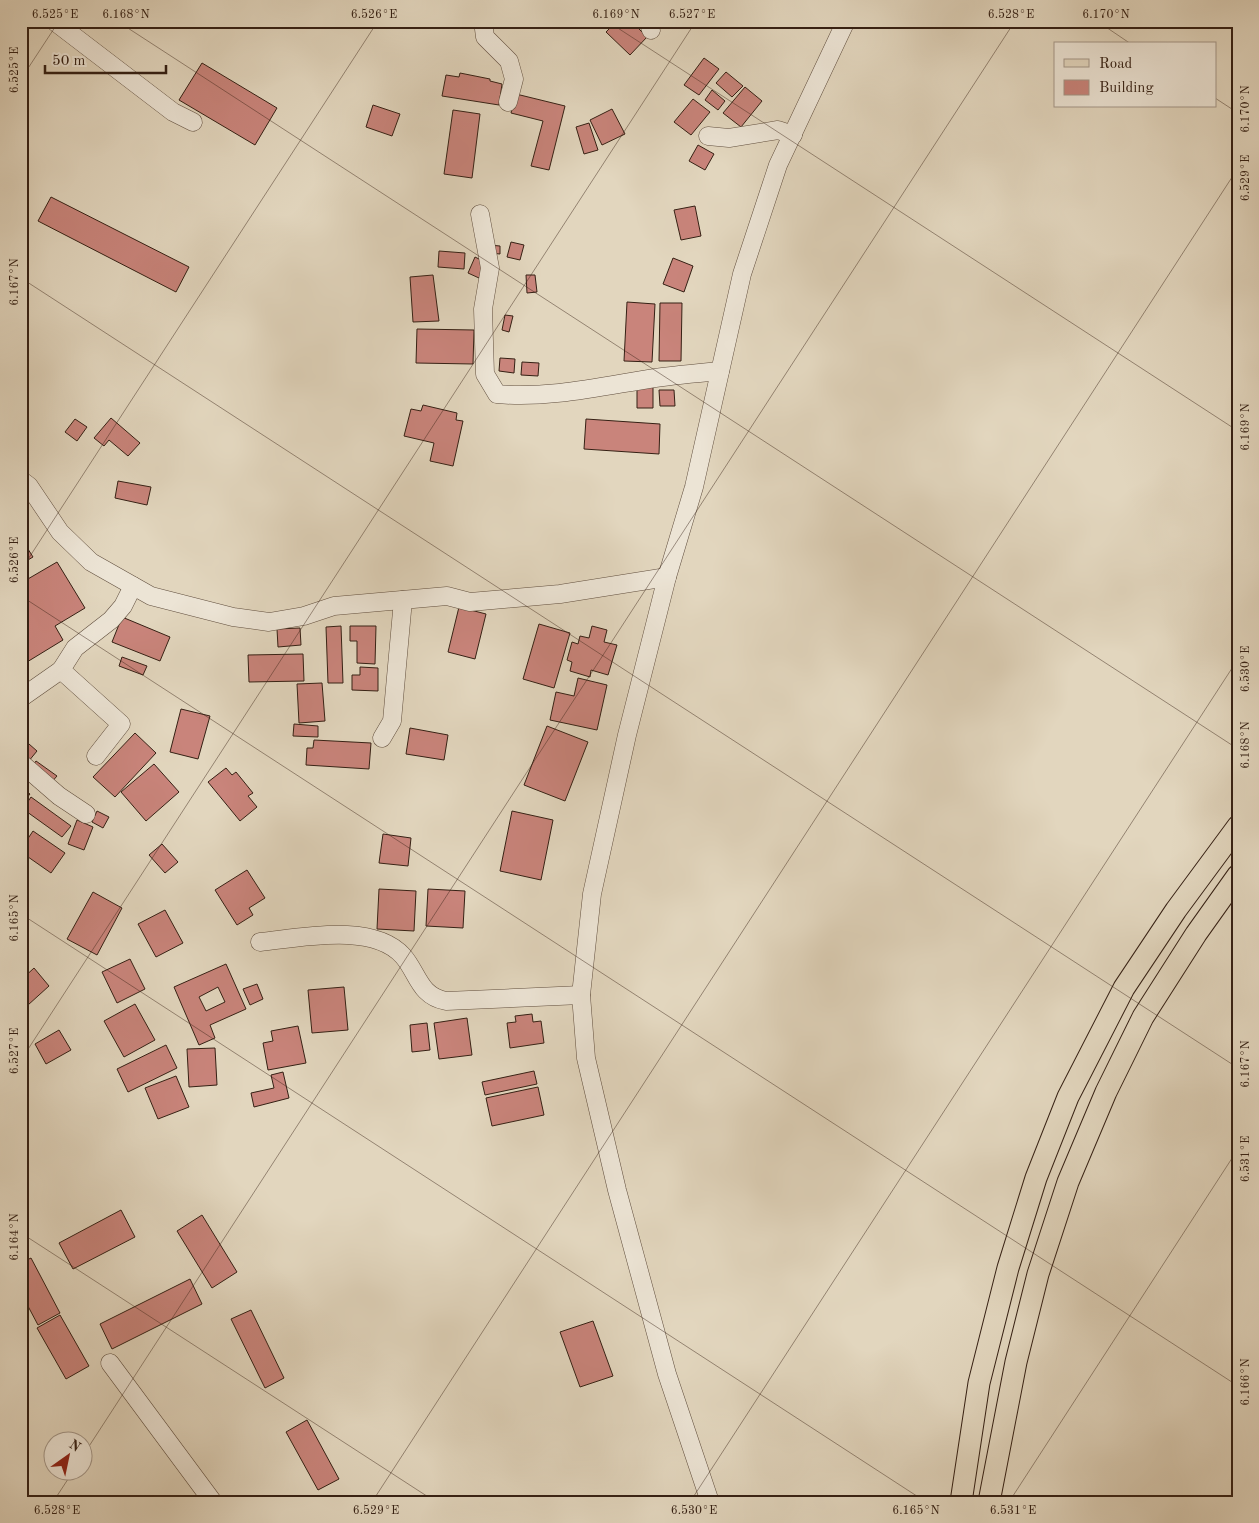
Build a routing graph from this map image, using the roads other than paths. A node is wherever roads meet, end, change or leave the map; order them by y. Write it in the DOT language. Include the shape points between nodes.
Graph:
graph roads {
  1 [pos="54,21"];
  2 [pos="483,21"];
  3 [pos="846,21"];
  4 [pos="508,102"];
  5 [pos="193,122"];
  6 [pos="793,135"];
  7 [pos="708,136"];
  8 [pos="480,214"];
  9 [pos="720,371"];
  10 [pos="21,480"];
  11 [pos="667,577"];
  12 [pos="133,586"];
  13 [pos="403,600"];
  14 [pos="62,670"];
  15 [pos="21,698"];
  16 [pos="382,738"];
  17 [pos="96,756"];
  18 [pos="21,763"];
  19 [pos="86,814"];
  20 [pos="1238,826"];
  21 [pos="1237,877"];
  22 [pos="260,942"];
  23 [pos="581,995"];
  24 [pos="110,1363"];
  25 [pos="213,1502"];
  26 [pos="710,1502"];
  27 [pos="961,1502"];
  28 [pos="989,1502"];
  1 -- 5 [label="street" via="173,112"];
  2 -- 4 [label="street" via="485,37 509,61 514,79"];
  3 -- 6 [label="street"];
  6 -- 7 [label="street" via="778,130 729,138"];
  6 -- 9 [label="street" via="778,165 742,274"];
  8 -- 9 [label="street" via="490,268 484,308 485,374 497,394 522,396"];
  9 -- 11 [label="street" via="694,487"];
  10 -- 12 [label="street" via="29,486 72,545 91,562"];
  11 -- 13 [label="street" via="560,594 470,602 447,596"];
  11 -- 23 [label="street" via="627,735 592,894"];
  12 -- 13 [label="street" via="160,599 233,617 270,622 334,606"];
  12 -- 14 [label="street" via="123,606 111,620 75,648"];
  13 -- 16 [label="street" via="392,721"];
  14 -- 15 [label="street"];
  14 -- 17 [label="street" via="121,724"];
  18 -- 19 [label="street" via="59,796"];
  20 -- 27 [label="main road" via="1124,988 1068,1096 1036,1178 1008,1268 979,1383"];
  21 -- 28 [label="main road" via="1196,934 1144,1017 1106,1092 1068,1182 1038,1274 1016,1362"];
  22 -- 23 [label="street" via="344,934 379,940 403,956 427,993 439,1000"];
  23 -- 26 [label="street" via="586,1058 617,1190 667,1374"];
  24 -- 25 [label="street"];
}
